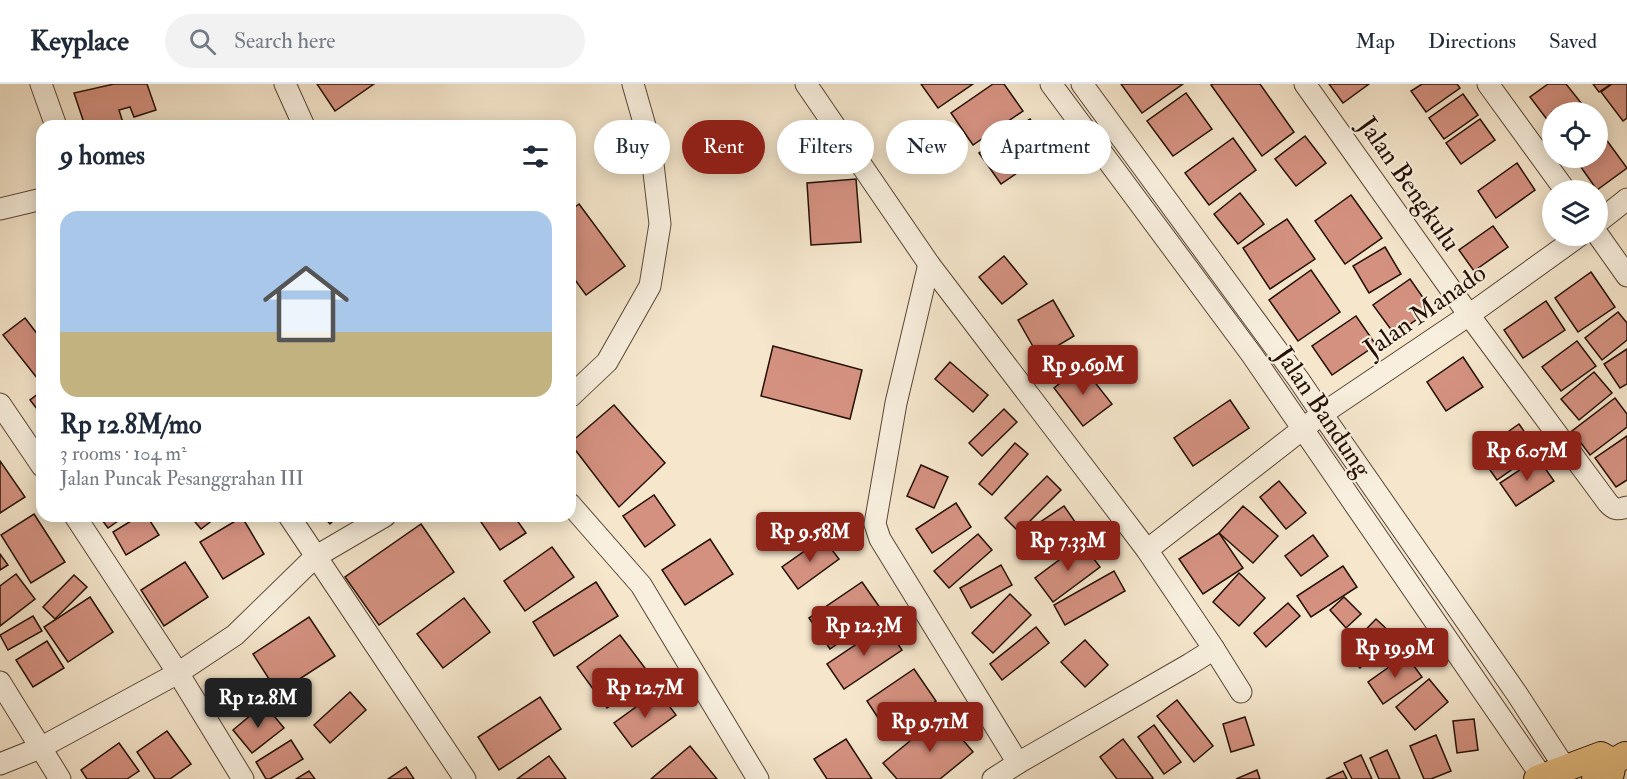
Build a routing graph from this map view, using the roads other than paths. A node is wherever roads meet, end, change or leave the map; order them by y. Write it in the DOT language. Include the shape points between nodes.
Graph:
graph roads {
  1 [pos="41,84"];
  2 [pos="285,84"];
  3 [pos="633,84"];
  4 [pos="806,84"];
  5 [pos="1051,84"];
  6 [pos="1082,84"];
  7 [pos="1305,84"];
  8 [pos="1488,84"];
  9 [pos="54,120"];
  10 [pos="301,120"];
  11 [pos="1558,180"];
  12 [pos="1627,199"];
  13 [pos="36,200"];
  14 [pos="0,209"];
  15 [pos="1608,214"];
  16 [pos="1565,246"];
  17 [pos="1606,246"];
  18 [pos="930,264"];
  19 [pos="1627,276"];
  20 [pos="1469,315"];
  21 [pos="576,392"];
  22 [pos="0,404"];
  23 [pos="1322,414"];
  24 [pos="1302,430"];
  25 [pos="36,457"];
  26 [pos="1627,507"];
  27 [pos="576,511"];
  28 [pos="79,522"];
  29 [pos="293,522"];
  30 [pos="375,522"];
  31 [pos="1148,550"];
  32 [pos="315,557"];
  33 [pos="1214,649"];
  34 [pos="178,673"];
  35 [pos="0,682"];
  36 [pos="1241,692"];
  37 [pos="40,748"];
  38 [pos="1018,763"];
  39 [pos="0,764"];
  40 [pos="1612,765"];
  41 [pos="1548,775"];
  42 [pos="60,779"];
  43 [pos="243,779"];
  44 [pos="465,779"];
  45 [pos="758,779"];
  46 [pos="993,779"];
  1 -- 9 [label="street"];
  2 -- 10 [label="street"];
  3 -- 21 [label="street" via="651,147 660,224 650,286 607,362"];
  4 -- 18 [label="street"];
  5 -- 24 [label="street, Jalan Bandung" via="1252,355"];
  6 -- 23 [label="street, Jalan Bandung"];
  7 -- 20 [label="street, Jalan Bengkulu"];
  8 -- 11 [label="street"];
  12 -- 15 [label="street"];
  13 -- 14 [label="street"];
  16 -- 20 [label="street, Jalan Manado"];
  17 -- 19 [label="street"];
  18 -- 31 [label="street"];
  18 -- 38 [label="street" via="896,403 875,524 880,539"];
  20 -- 23 [label="street, Jalan Manado"];
  20 -- 26 [label="street, Jalan Bengkulu" via="1612,508"];
  22 -- 25 [label="street"];
  23 -- 24 [label="street, Jalan Manado"];
  23 -- 41 [label="street, Jalan Bandung" via="1517,694"];
  24 -- 31 [label="street, Jalan Manado"];
  24 -- 41 [label="street, Jalan Bandung"];
  27 -- 45 [label="street" via="641,585"];
  28 -- 34 [label="street"];
  29 -- 32 [label="street"];
  30 -- 32 [label="street"];
  31 -- 33 [label="street"];
  32 -- 34 [label="street" via="235,635"];
  32 -- 44 [label="street"];
  33 -- 36 [label="street"];
  33 -- 38 [label="street"];
  34 -- 37 [label="street"];
  34 -- 43 [label="street"];
  35 -- 37 [label="street"];
  37 -- 39 [label="street"];
  37 -- 42 [label="street"];
  38 -- 46 [label="street"];
  40 -- 41 [label="main road" via="1601,755"];
}
